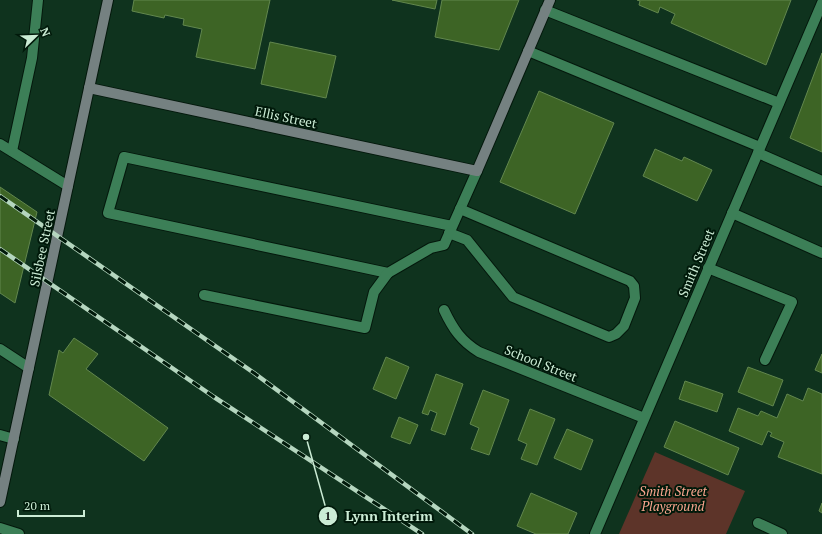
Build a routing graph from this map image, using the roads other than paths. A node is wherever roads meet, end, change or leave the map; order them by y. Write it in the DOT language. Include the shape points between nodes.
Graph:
graph roads {
  1 [pos="38,0"];
  2 [pos="108,0"];
  3 [pos="550,0"];
  4 [pos="822,3"];
  5 [pos="546,10"];
  6 [pos="528,51"];
  7 [pos="89,88"];
  8 [pos="779,103"];
  9 [pos="0,144"];
  10 [pos="759,150"];
  11 [pos="12,152"];
  12 [pos="477,171"];
  13 [pos="822,180"];
  14 [pos="68,186"];
  15 [pos="460,209"];
  16 [pos="732,213"];
  17 [pos="451,229"];
  18 [pos="822,253"];
  19 [pos="708,268"];
  20 [pos="388,273"];
  21 [pos="204,295"];
  22 [pos="444,310"];
  23 [pos="0,349"];
  24 [pos="765,360"];
  25 [pos="29,368"];
  26 [pos="644,418"];
  27 [pos="0,435"];
  28 [pos="14,439"];
  29 [pos="4,466"];
  30 [pos="0,502"];
  31 [pos="758,523"];
  32 [pos="0,528"];
  33 [pos="19,534"];
  34 [pos="595,534"];
  35 [pos="782,534"];
  1 -- 11 [label="street" via="32,58"];
  2 -- 7 [label="street, Silsbee Street"];
  3 -- 5 [label="street"];
  4 -- 8 [label="street, Smith Street"];
  5 -- 6 [label="street"];
  5 -- 8 [label="street"];
  6 -- 10 [label="street"];
  6 -- 12 [label="street"];
  7 -- 12 [label="street, Ellis Street"];
  7 -- 14 [label="street, Silsbee Street"];
  8 -- 10 [label="street, Smith Street"];
  9 -- 11 [label="street"];
  10 -- 13 [label="street"];
  10 -- 16 [label="street, Smith Street"];
  11 -- 14 [label="street"];
  12 -- 15 [label="street"];
  14 -- 25 [label="street, Silsbee Street"];
  15 -- 17 [label="street"];
  15 -- 17 [label="street" via="630,281 634,286 636,298 624,326 609,337 513,297 467,240"];
  16 -- 18 [label="street"];
  16 -- 19 [label="street, Smith Street"];
  17 -- 20 [label="street" via="444,245 431,248"];
  17 -- 20 [label="street" via="124,156 108,213"];
  19 -- 24 [label="street" via="792,302"];
  19 -- 26 [label="street, Smith Street"];
  20 -- 21 [label="street" via="374,292 365,328"];
  22 -- 26 [label="street, School Street" via="457,335 479,352"];
  23 -- 25 [label="street"];
  25 -- 28 [label="street, Silsbee Street"];
  26 -- 34 [label="street, Smith Street"];
  27 -- 28 [label="street"];
  28 -- 29 [label="street, Silsbee Street"];
  29 -- 30 [label="street, Silsbee Street"];
  31 -- 35 [label="street"];
  32 -- 33 [label="street"];
}
